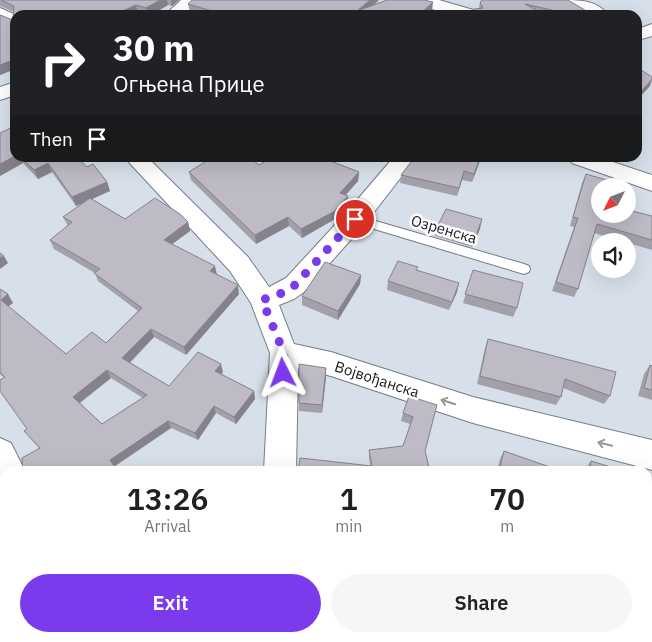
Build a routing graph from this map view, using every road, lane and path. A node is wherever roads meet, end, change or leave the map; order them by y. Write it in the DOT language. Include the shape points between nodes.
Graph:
graph roads {
  1 [pos="191,0"];
  2 [pos="421,0"];
  3 [pos="574,0"];
  4 [pos="180,10"];
  5 [pos="454,10"];
  6 [pos="591,10"];
  7 [pos="140,162"];
  8 [pos="402,162"];
  9 [pos="591,162"];
  10 [pos="652,184"];
  11 [pos="355,219"];
  12 [pos="524,269"];
  13 [pos="262,300"];
  14 [pos="284,353"];
  15 [pos="0,453"];
  16 [pos="652,455"];
  17 [pos="6,466"];
  18 [pos="280,466"];
  1 -- 4 [label="street"];
  2 -- 5 [label="street"];
  3 -- 6 [label="street"];
  7 -- 13 [label="street" via="239,264"];
  8 -- 11 [label="street"];
  9 -- 10 [label="street"];
  11 -- 12 [label="lane, Озренска"];
  11 -- 13 [label="street" via="295,285"];
  13 -- 14 [label="street"];
  16 -- 14 [label="street, Војвођанска, one-way" via="472,410 331,364"];
  14 -- 18 [label="street"];
  15 -- 17 [label="street"];
}
